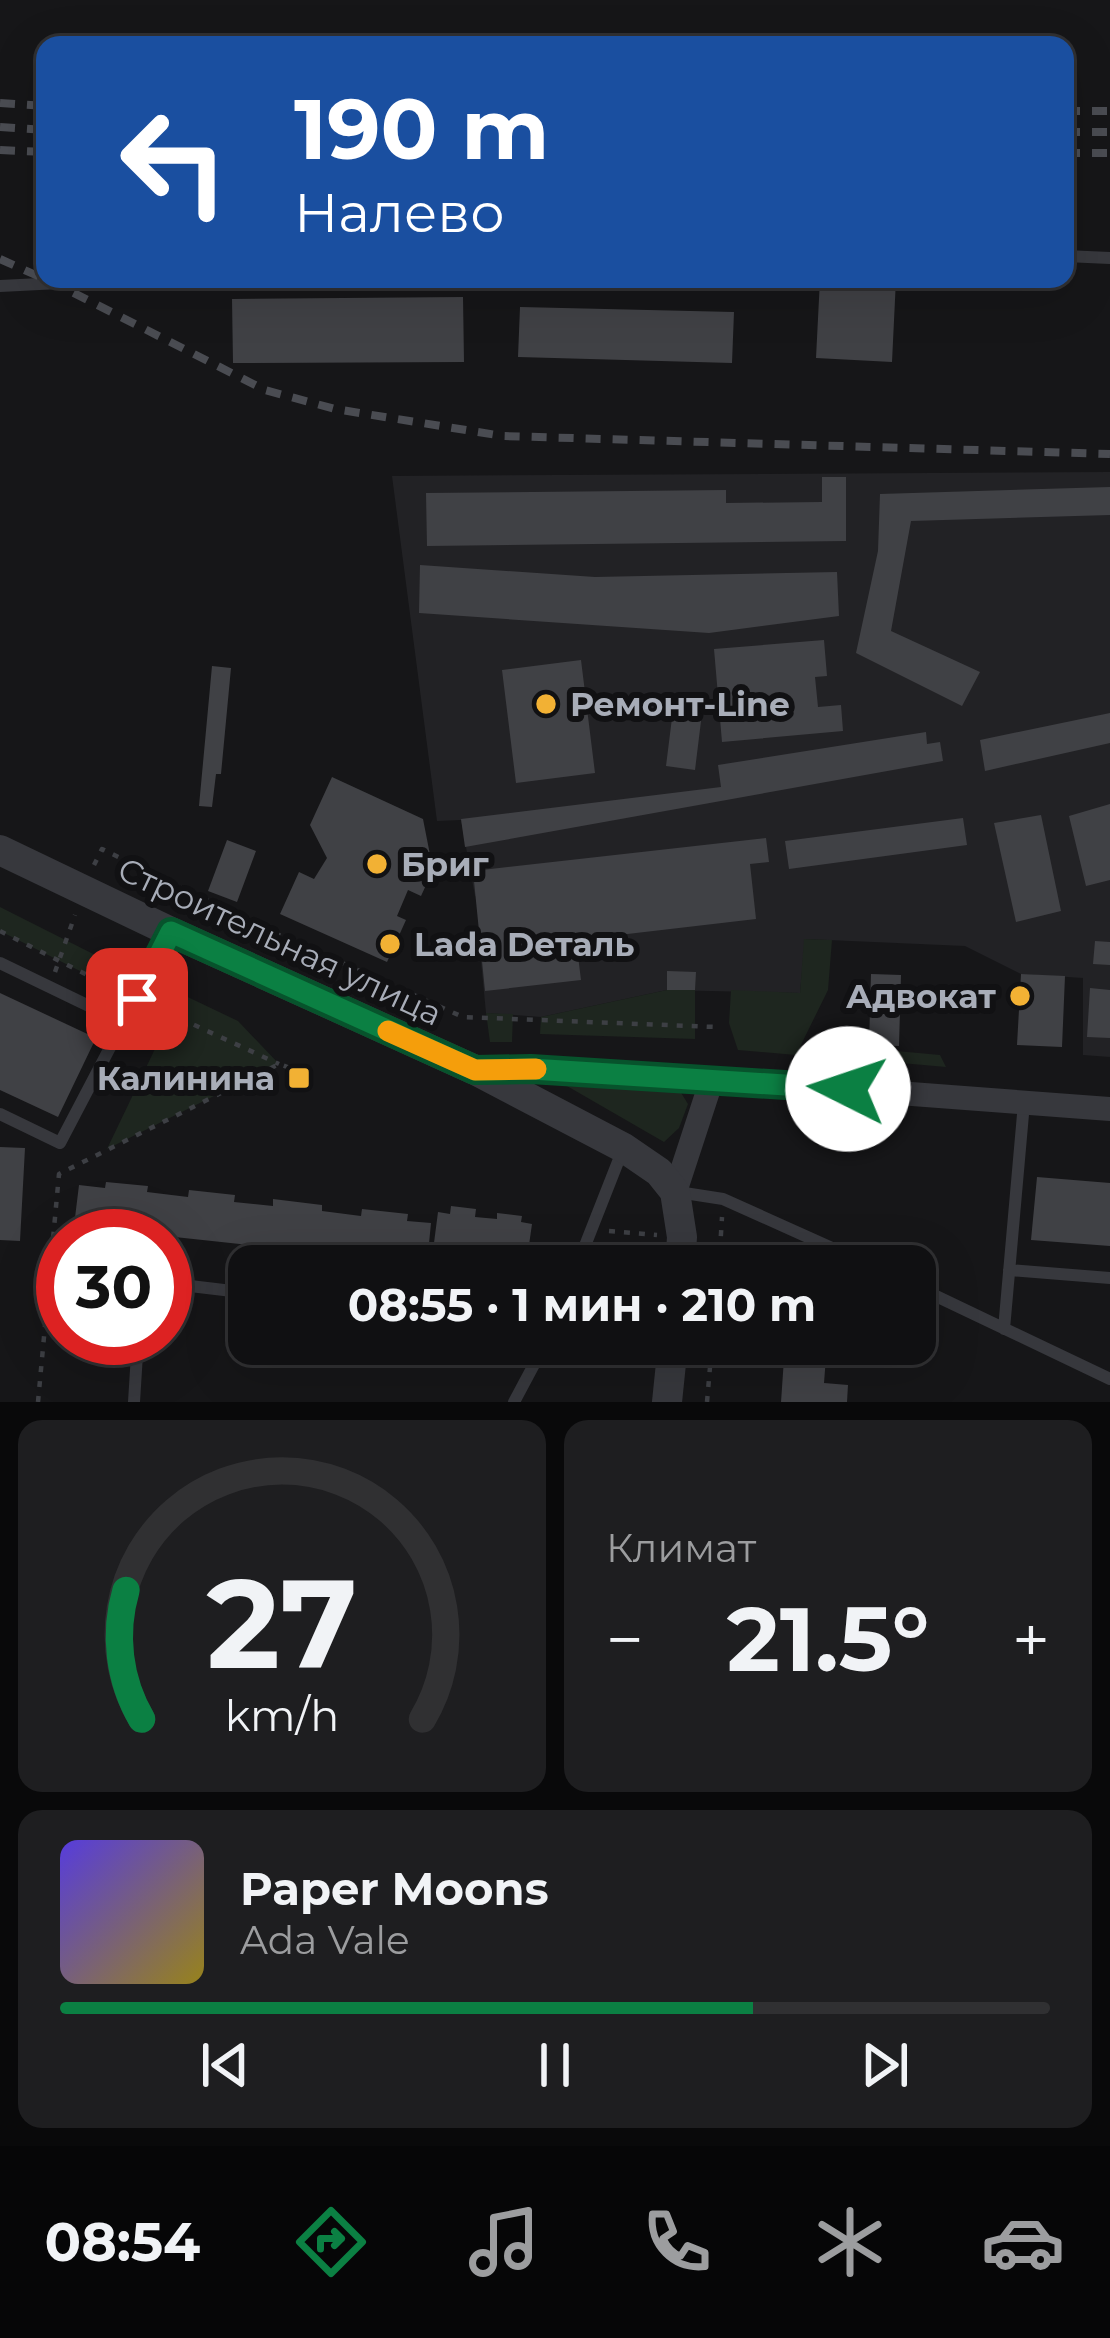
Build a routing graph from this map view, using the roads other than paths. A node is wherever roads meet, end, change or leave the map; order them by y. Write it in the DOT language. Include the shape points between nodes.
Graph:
graph roads {
  1 [pos="1074,256"];
  2 [pos="1110,258"];
  3 [pos="36,284"];
  4 [pos="0,286"];
  5 [pos="0,850"];
  6 [pos="171,932"];
  7 [pos="0,963"];
  8 [pos="124,1023"];
  9 [pos="475,1070"];
  10 [pos="712,1079"];
  11 [pos="1024,1103"];
  12 [pos="1110,1109"];
  13 [pos="0,1114"];
  14 [pos="624,1148"];
  15 [pos="675,1192"];
  16 [pos="585,1245"];
  17 [pos="681,1245"];
  18 [pos="825,1245"];
  19 [pos="1010,1270"];
  20 [pos="1110,1278"];
  21 [pos="192,1286"];
  22 [pos="228,1290"];
  23 [pos="936,1296"];
  24 [pos="1004,1329"];
  25 [pos="136,1365"];
  26 [pos="534,1365"];
  27 [pos="671,1365"];
  28 [pos="1110,1379"];
  29 [pos="134,1402"];
  30 [pos="514,1402"];
  31 [pos="667,1402"];
  1 -- 2 [label="lane"];
  3 -- 4 [label="lane"];
  5 -- 6 [label="street, Строительная улица"];
  6 -- 8 [label="lane"];
  6 -- 9 [label="street, Строительная улица"];
  7 -- 8 [label="lane"];
  8 -- 13 [label="lane" via="60,1143"];
  9 -- 10 [label="street, Строительная улица"];
  9 -- 14 [label="street"];
  10 -- 11 [label="street, Строительная улица"];
  10 -- 15 [label="street"];
  11 -- 12 [label="street, Строительная улица"];
  11 -- 19 [label="lane"];
  14 -- 15 [label="street"];
  14 -- 16 [label="lane"];
  15 -- 17 [label="street"];
  15 -- 18 [label="lane" via="723,1199"];
  19 -- 20 [label="lane"];
  19 -- 24 [label="lane"];
  21 -- 22 [label="lane"];
  23 -- 24 [label="lane"];
  24 -- 28 [label="lane"];
  25 -- 29 [label="lane"];
  26 -- 30 [label="lane"];
  27 -- 31 [label="street"];
}
